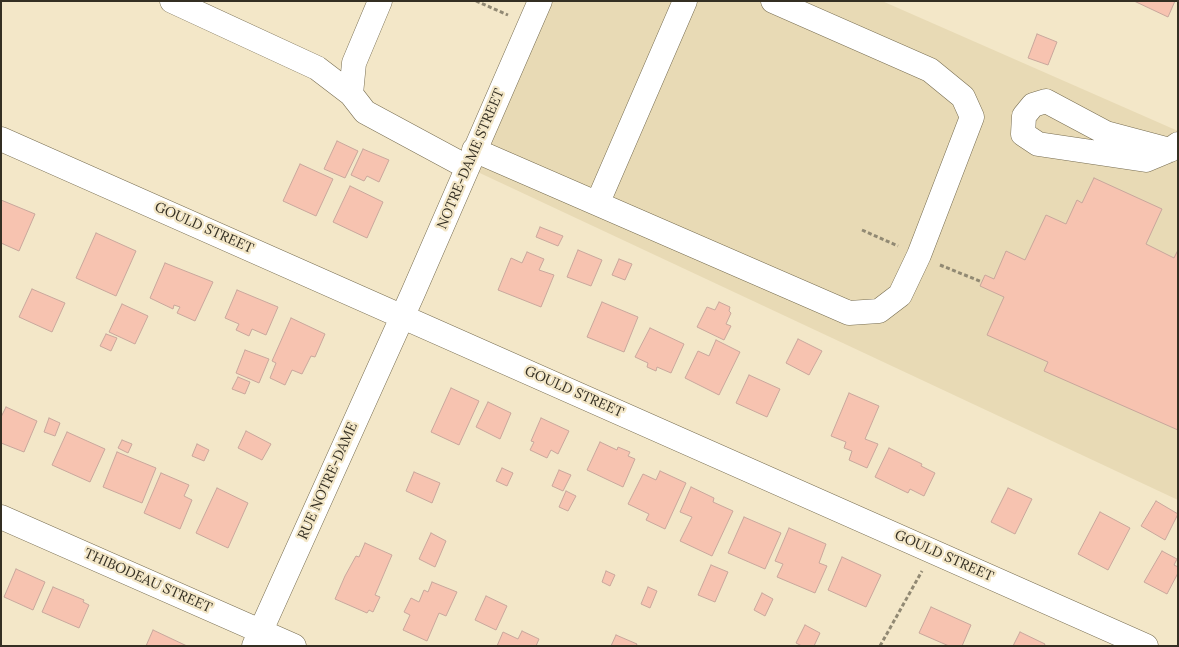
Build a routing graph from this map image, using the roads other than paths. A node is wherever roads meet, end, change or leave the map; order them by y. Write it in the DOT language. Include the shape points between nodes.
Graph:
graph roads {
  1 [pos="172,1"];
  2 [pos="380,1"];
  3 [pos="540,1"];
  4 [pos="685,1"];
  5 [pos="773,1"];
  6 [pos="351,94"];
  7 [pos="1,139"];
  8 [pos="1174,147"];
  9 [pos="470,158"];
  10 [pos="598,202"];
  11 [pos="402,317"];
  12 [pos="1,517"];
  13 [pos="258,638"];
  14 [pos="294,646"];
  15 [pos="1146,646"];
  1 -- 6 [label="street" via="317,68"];
  2 -- 6 [label="street" via="354,63"];
  3 -- 9 [label="street, NOTRE-DAME STREET"];
  4 -- 10 [label="street"];
  5 -- 10 [label="street" via="930,70 963,98 972,117 919,255 900,295 879,311 849,313"];
  6 -- 9 [label="street" via="365,112"];
  7 -- 11 [label="street, GOULD STREET"];
  8 -- 8 [label="street" via="1106,133 1046,101 1033,105 1024,116 1023,134 1038,144 1146,160"];
  9 -- 10 [label="street"];
  9 -- 11 [label="street, NOTRE-DAME STREET"];
  11 -- 13 [label="street, RUE NOTRE-DAME"];
  11 -- 15 [label="street, GOULD STREET"];
  12 -- 13 [label="street, THIBODEAU STREET"];
  13 -- 14 [label="street, THIBODEAU STREET"];
}
